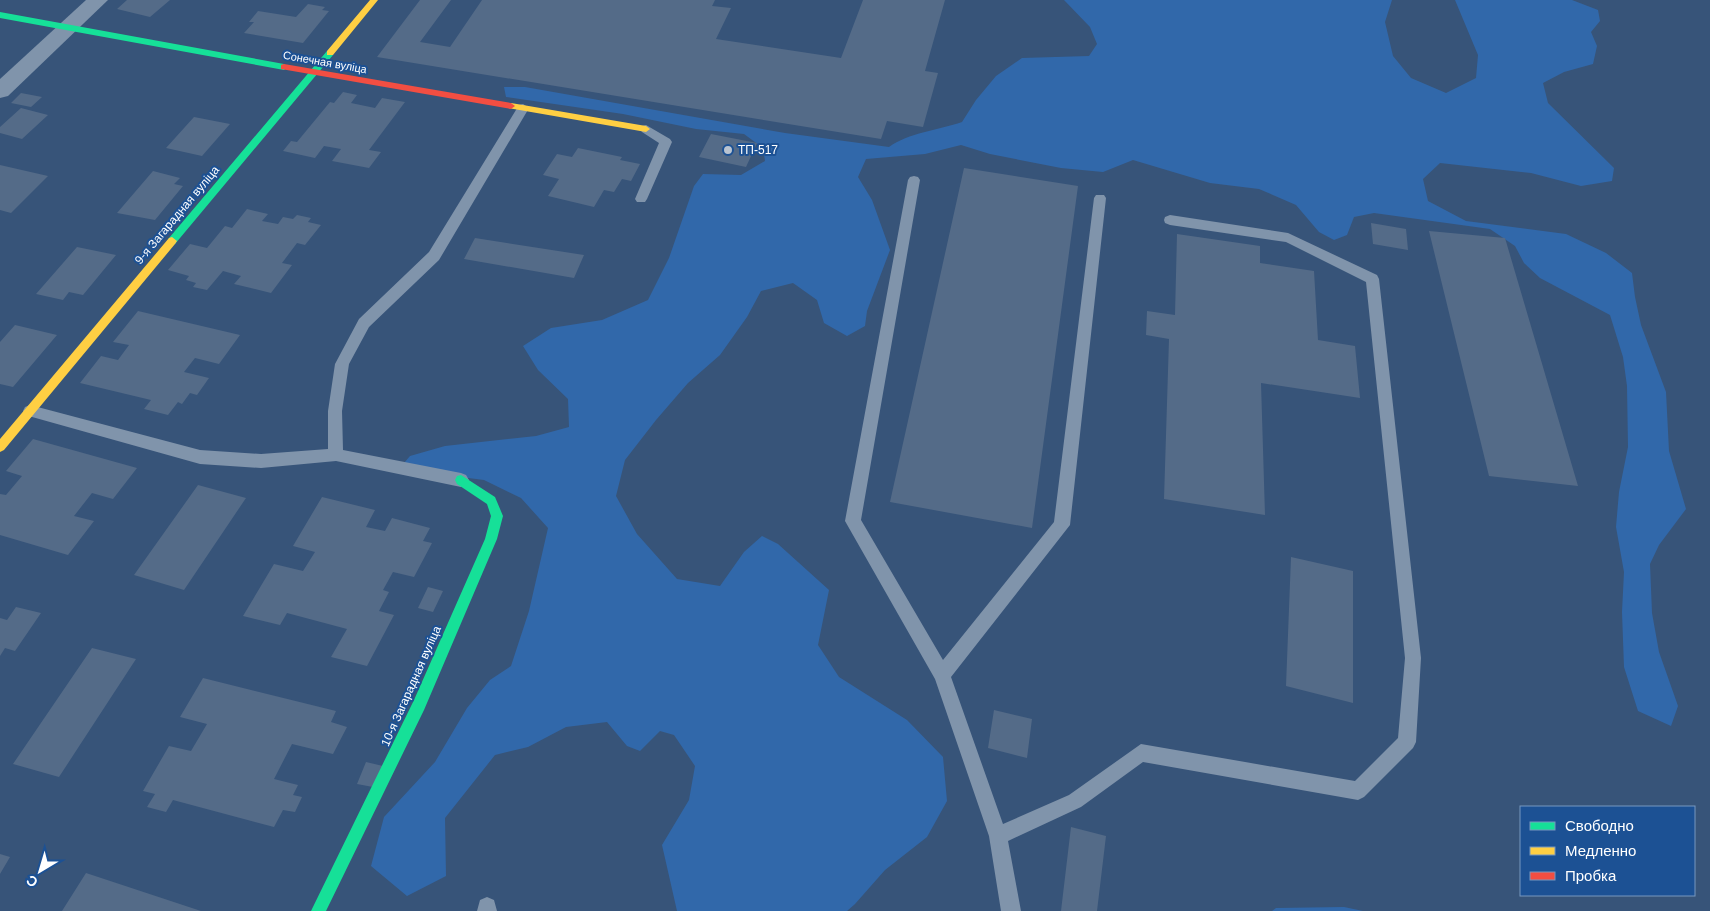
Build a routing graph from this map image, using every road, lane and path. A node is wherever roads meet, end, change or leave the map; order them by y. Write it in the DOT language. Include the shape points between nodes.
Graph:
graph roads {
  1 [pos="98,0"];
  2 [pos="374,0"];
  3 [pos="0,15"];
  4 [pos="66,28"];
  5 [pos="314,73"];
  6 [pos="0,91"];
  7 [pos="523,108"];
  8 [pos="646,129"];
  9 [pos="914,180"];
  10 [pos="1100,198"];
  11 [pos="641,199"];
  12 [pos="1170,220"];
  13 [pos="30,411"];
  14 [pos="0,446"];
  15 [pos="336,455"];
  16 [pos="461,480"];
  17 [pos="942,675"];
  18 [pos="998,836"];
  19 [pos="318,911"];
  20 [pos="1011,911"];
  1 -- 4 [label="street"];
  2 -- 5 [label="street, 9-я Загарадная вуліца"];
  3 -- 4 [label="street, Сонечная вуліца"];
  4 -- 5 [label="street, Сонечная вуліца"];
  4 -- 6 [label="street"];
  5 -- 7 [label="street, Сонечная вуліца"];
  5 -- 13 [label="street, 9-я Загарадная вуліца"];
  7 -- 8 [label="street, Сонечная вуліца"];
  7 -- 15 [label="lane" via="434,256 364,324 342,364 335,411"];
  8 -- 11 [label="lane" via="666,142"];
  9 -- 17 [label="lane" via="853,521"];
  10 -- 17 [label="lane" via="1062,525"];
  12 -- 18 [label="lane" via="1288,238 1372,279 1413,658 1407,742 1358,791 1142,753 1075,801"];
  13 -- 14 [label="street, 9-я Загарадная вуліца"];
  13 -- 15 [label="lane" via="200,457 261,461"];
  15 -- 16 [label="lane"];
  16 -- 19 [label="street, 10-я Загарадная вуліца" via="491,501 497,516 491,539 420,705"];
  17 -- 18 [label="lane"];
  18 -- 20 [label="lane"];
}
